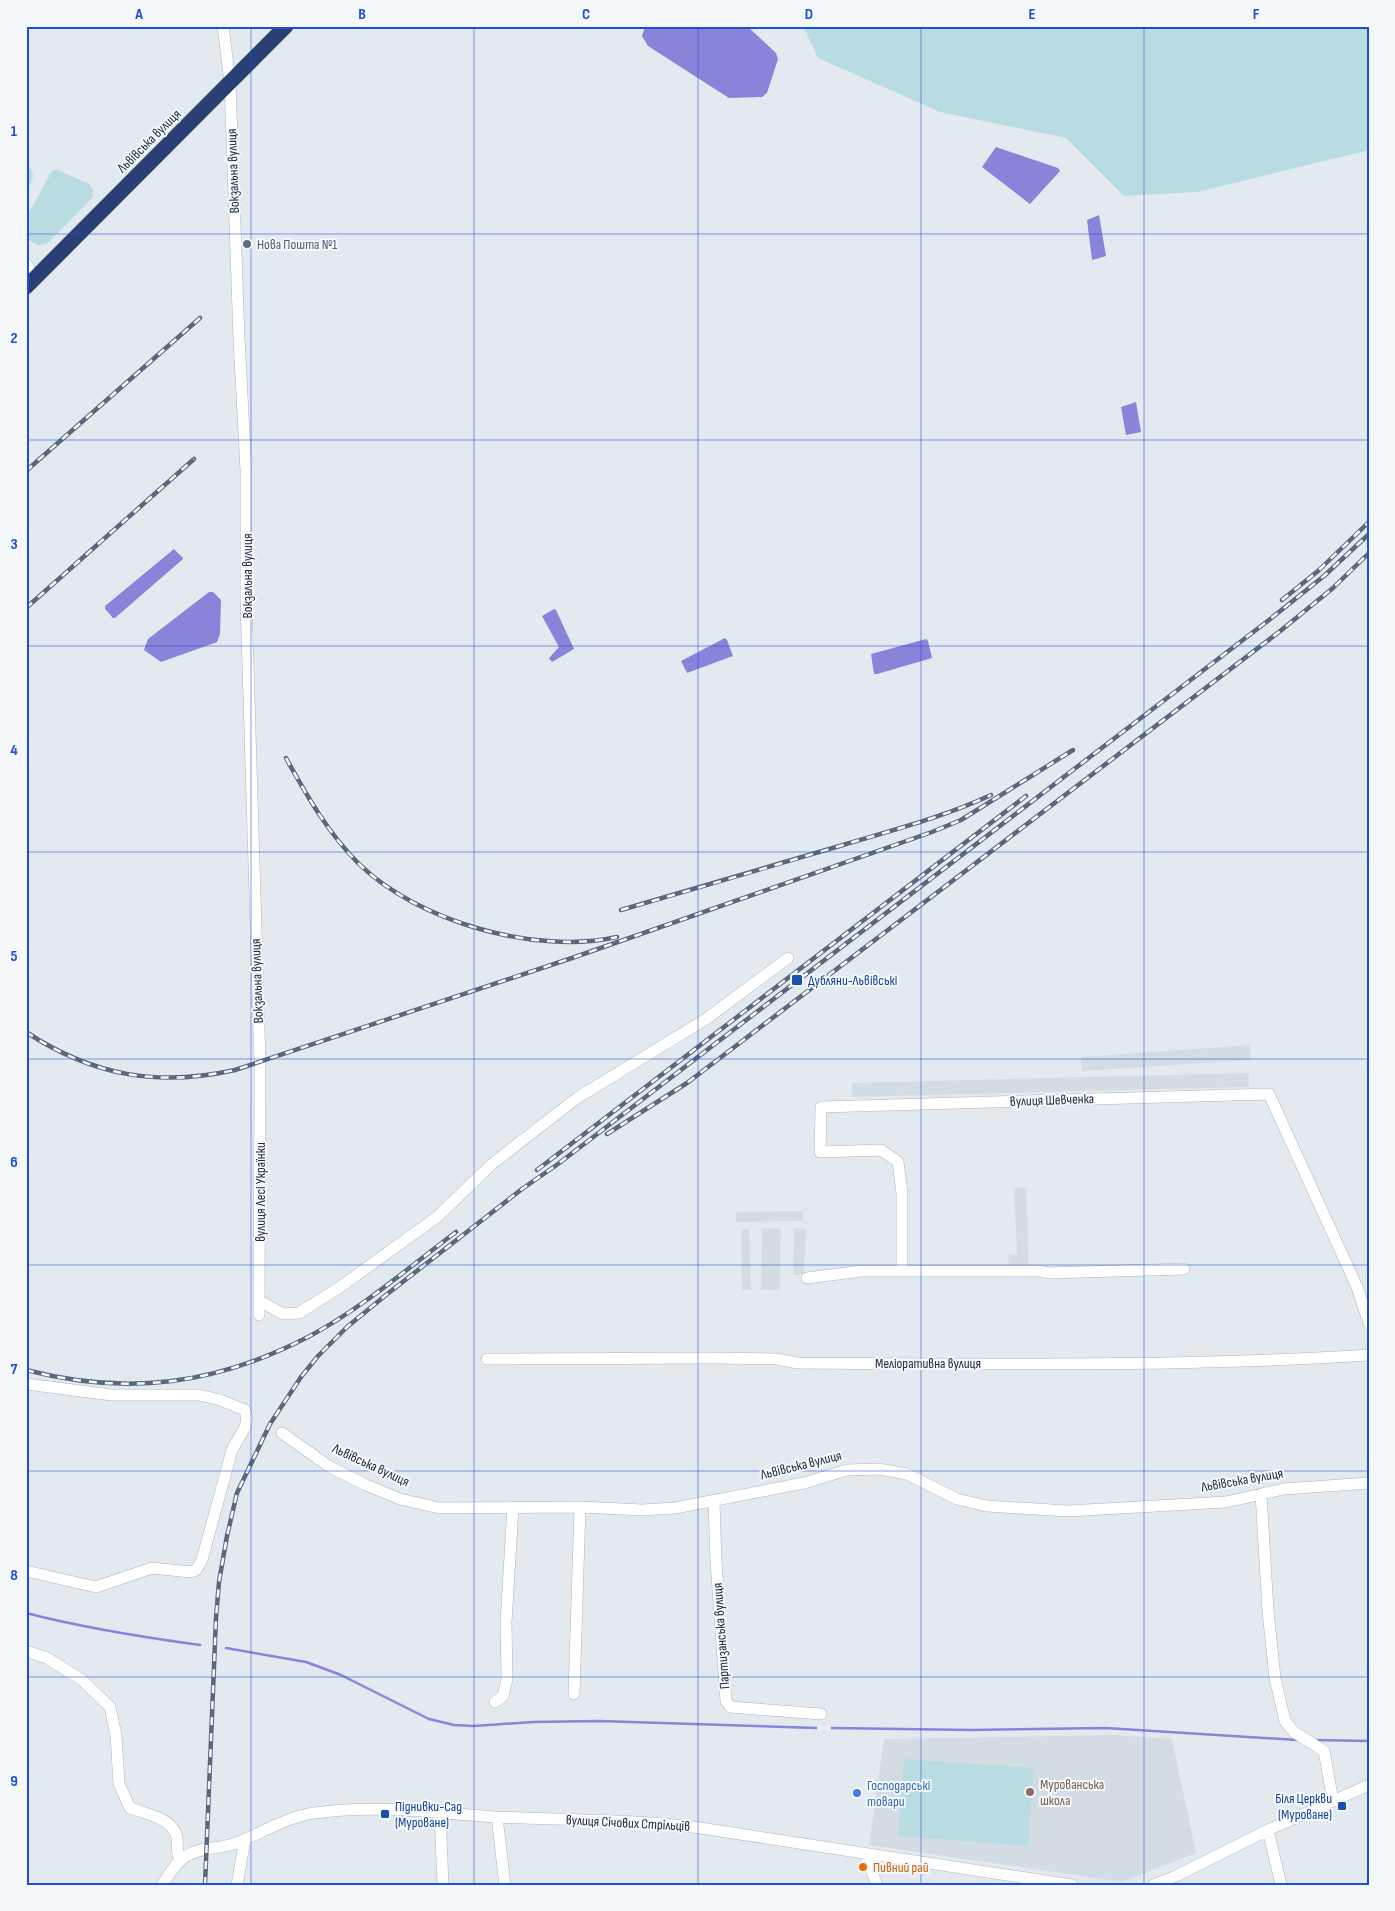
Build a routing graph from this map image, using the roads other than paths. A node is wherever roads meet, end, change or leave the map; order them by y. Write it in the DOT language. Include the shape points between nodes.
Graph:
graph roads {
  1 [pos="223,26"];
  2 [pos="286,26"];
  3 [pos="230,83"];
  4 [pos="26,263"];
  5 [pos="30,283"];
  6 [pos="788,958"];
  7 [pos="260,1069"];
  8 [pos="1184,1269"];
  9 [pos="902,1270"];
  10 [pos="807,1278"];
  11 [pos="260,1301"];
  12 [pos="260,1315"];
  13 [pos="1369,1324"];
  14 [pos="1369,1355"];
  15 [pos="487,1359"];
  16 [pos="26,1384"];
  17 [pos="282,1433"];
  18 [pos="1369,1483"];
  19 [pos="1261,1494"];
  20 [pos="714,1502"];
  21 [pos="513,1507"];
  22 [pos="580,1507"];
  23 [pos="26,1571"];
  24 [pos="26,1651"];
  25 [pos="574,1694"];
  26 [pos="495,1702"];
  27 [pos="822,1714"];
  28 [pos="1369,1785"];
  29 [pos="1333,1801"];
  30 [pos="440,1812"];
  31 [pos="497,1817"];
  32 [pos="1268,1830"];
  33 [pos="245,1839"];
  34 [pos="865,1854"];
  35 [pos="180,1861"];
  36 [pos="162,1885"];
  37 [pos="237,1885"];
  38 [pos="443,1885"];
  39 [pos="505,1885"];
  40 [pos="877,1885"];
  41 [pos="1072,1885"];
  42 [pos="1153,1885"];
  43 [pos="1281,1885"];
  1 -- 3 [label="street, Вокзальна вулиця"];
  2 -- 3 [label="highway, Львівська вулиця"];
  3 -- 5 [label="highway, Львівська вулиця"];
  3 -- 7 [label="street, Вокзальна вулиця" via="246,472 246,599"];
  4 -- 5 [label="street, Львівська вулиця"];
  6 -- 11 [label="street" via="706,1019 577,1098 492,1164 437,1217 340,1287 299,1313 283,1314"];
  7 -- 11 [label="street, вулиця Лесі Українки"];
  8 -- 9 [label="street" via="1048,1273"];
  9 -- 10 [label="street"];
  9 -- 13 [label="street, вулиця Шевченка" via="902,1193 898,1162 881,1150 820,1152 821,1107 1269,1094 1357,1287"];
  11 -- 12 [label="street, вулиця Лесі Українки"];
  14 -- 15 [label="street, Меліоративна вулиця" via="1125,1364 804,1363 713,1358"];
  16 -- 23 [label="street" via="112,1395 199,1395 245,1410 247,1418 246,1427 232,1450 202,1560 196,1570 152,1568 96,1587"];
  17 -- 21 [label="street, Львівська вулиця" via="330,1467 400,1499 439,1508"];
  18 -- 19 [label="street, Львівська вулиця" via="1284,1488"];
  19 -- 20 [label="street, Львівська вулиця" via="1226,1502 1068,1511 1016,1509 957,1499 907,1474 879,1469 847,1470 804,1483"];
  19 -- 29 [label="street" via="1275,1678 1286,1721 1294,1732 1324,1751"];
  20 -- 22 [label="street, Львівська вулиця" via="642,1510"];
  20 -- 27 [label="street, Партизанська вулиця" via="726,1702 730,1707"];
  21 -- 22 [label="street, Львівська вулиця"];
  21 -- 26 [label="street" via="506,1622 507,1679 504,1696"];
  22 -- 25 [label="street"];
  24 -- 35 [label="street" via="47,1658 82,1680 110,1707 116,1735 118,1784 130,1808 168,1822 173,1827"];
  28 -- 29 [label="street"];
  29 -- 32 [label="street"];
  30 -- 31 [label="street, вулиця Січових Стрільців"];
  30 -- 33 [label="street, вулиця Січових Стрільців" via="372,1809 314,1813 287,1819"];
  30 -- 38 [label="street"];
  31 -- 34 [label="street, вулиця Січових Стрільців" via="653,1822"];
  31 -- 39 [label="street"];
  32 -- 42 [label="street"];
  32 -- 43 [label="street"];
  33 -- 35 [label="street, вулиця Січових Стрільців" via="195,1851"];
  33 -- 37 [label="street"];
  34 -- 40 [label="street"];
  34 -- 41 [label="street, вулиця Січових Стрільців"];
  35 -- 36 [label="street"];
}
